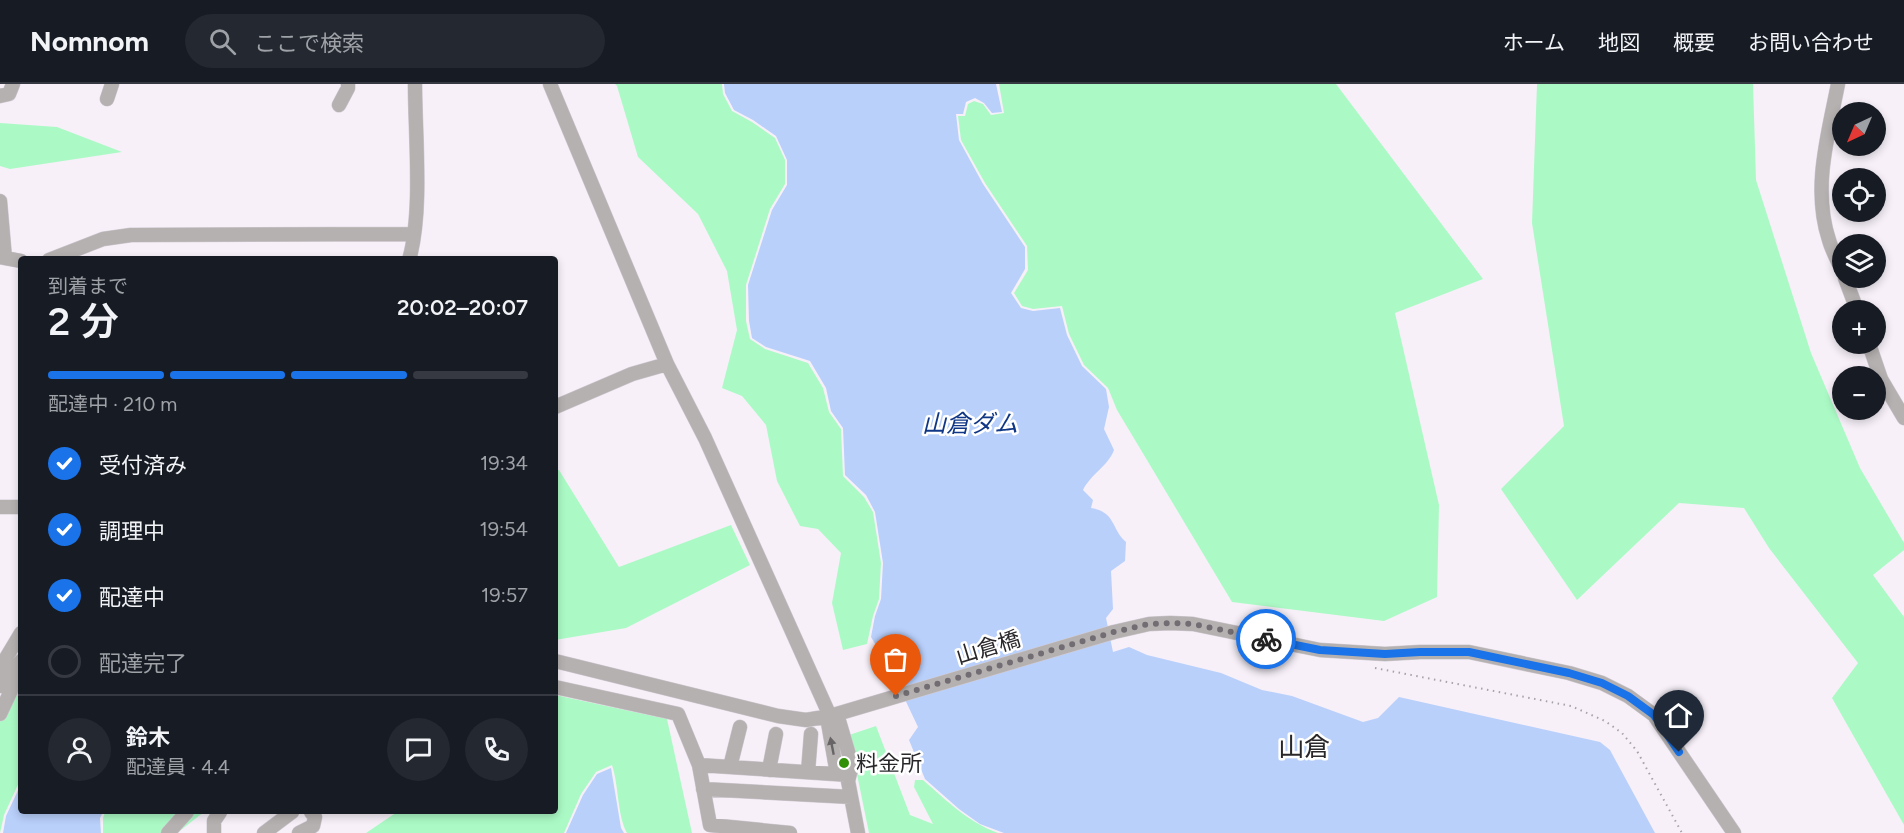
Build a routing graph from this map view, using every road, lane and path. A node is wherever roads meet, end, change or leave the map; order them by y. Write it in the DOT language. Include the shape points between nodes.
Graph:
graph roads {
  1 [pos="13,84"];
  2 [pos="112,84"];
  3 [pos="348,84"];
  4 [pos="415,84"];
  5 [pos="550,84"];
  6 [pos="1838,84"];
  7 [pos="0,96"];
  8 [pos="107,99"];
  9 [pos="339,105"];
  10 [pos="0,201"];
  11 [pos="414,234"];
  12 [pos="1832,249"];
  13 [pos="59,256"];
  14 [pos="410,256"];
  15 [pos="2,258"];
  16 [pos="18,261"];
  17 [pos="1872,354"];
  18 [pos="667,364"];
  19 [pos="558,406"];
  20 [pos="1904,418"];
  21 [pos="0,507"];
  22 [pos="18,507"];
  23 [pos="18,638"];
  24 [pos="558,662"];
  25 [pos="18,665"];
  26 [pos="1368,667"];
  27 [pos="0,668"];
  28 [pos="18,681"];
  29 [pos="0,686"];
  30 [pos="558,688"];
  31 [pos="0,714"];
  32 [pos="831,716"];
  33 [pos="740,727"];
  34 [pos="776,734"];
  35 [pos="811,734"];
  36 [pos="699,765"];
  37 [pos="730,767"];
  38 [pos="769,770"];
  39 [pos="808,772"];
  40 [pos="845,777"];
  41 [pos="703,789"];
  42 [pos="851,798"];
  43 [pos="185,814"];
  44 [pos="219,814"];
  45 [pos="289,814"];
  46 [pos="313,814"];
  47 [pos="168,833"];
  48 [pos="214,833"];
  49 [pos="264,833"];
  50 [pos="299,833"];
  51 [pos="790,833"];
  52 [pos="858,833"];
  53 [pos="1682,833"];
  54 [pos="1734,833"];
  1 -- 7 [label="street" via="9,94"];
  2 -- 8 [label="street"];
  3 -- 9 [label="street"];
  4 -- 11 [label="street"];
  5 -- 18 [label="street"];
  6 -- 12 [label="street" via="1823,159 1822,205"];
  10 -- 15 [label="street"];
  11 -- 13 [label="street" via="131,235 103,239"];
  11 -- 14 [label="street"];
  15 -- 16 [label="street"];
  17 -- 20 [label="street" via="1881,379"];
  18 -- 19 [label="street" via="632,374"];
  18 -- 32 [label="street" via="705,438"];
  21 -- 22 [label="street"];
  23 -- 27 [label="street"];
  24 -- 32 [label="street, 山倉橋" via="778,716 806,720"];
  25 -- 29 [label="street"];
  26 -- 53 [label="path" via="1571,706 1605,721 1637,751"];
  28 -- 31 [label="street"];
  30 -- 36 [label="street" via="678,714"];
  32 -- 40 [label="street" via="852,765"];
  32 -- 54 [label="street, 山倉橋" via="1149,624 1193,624 1320,650 1385,654 1469,652 1569,673 1628,696 1654,715"];
  33 -- 37 [label="street"];
  34 -- 38 [label="street"];
  35 -- 39 [label="street"];
  36 -- 37 [label="street"];
  36 -- 41 [label="street"];
  37 -- 38 [label="street"];
  38 -- 39 [label="street"];
  39 -- 40 [label="street"];
  40 -- 42 [label="street"];
  41 -- 42 [label="street"];
  41 -- 51 [label="street" via="710,825"];
  42 -- 52 [label="street"];
  43 -- 47 [label="street"];
  44 -- 48 [label="street"];
  45 -- 49 [label="street"];
  46 -- 50 [label="street" via="313,826"];
}
